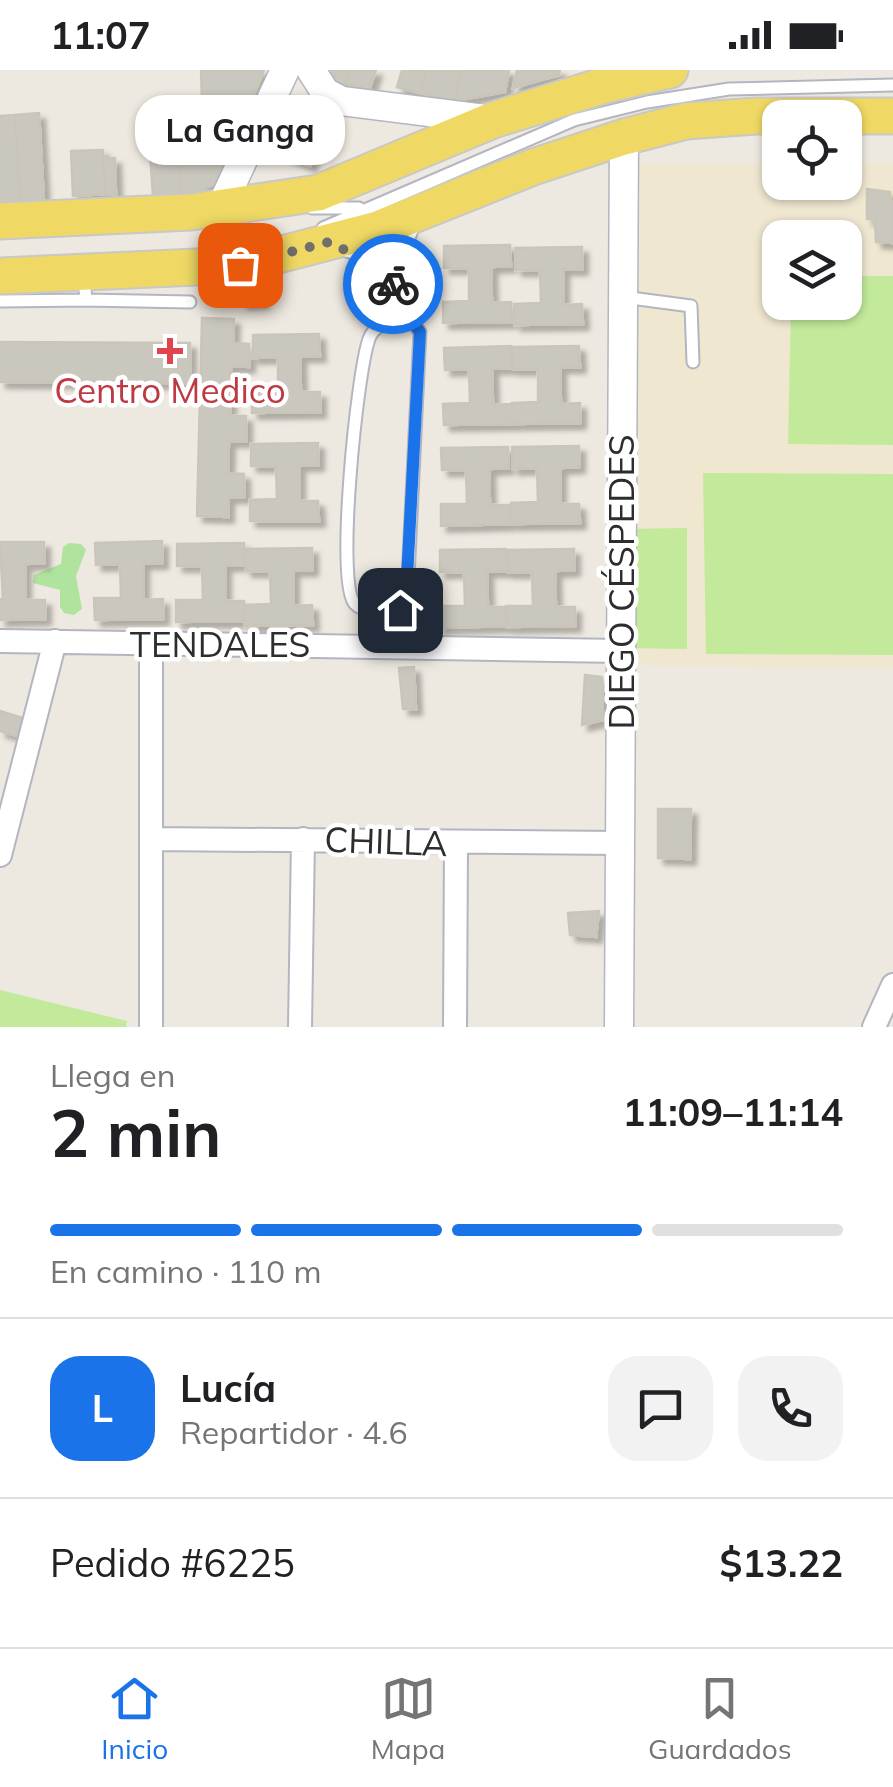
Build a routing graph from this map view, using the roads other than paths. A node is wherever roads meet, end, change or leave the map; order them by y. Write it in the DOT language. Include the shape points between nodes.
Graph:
graph roads {
  1 [pos="285,70"];
  2 [pos="311,70"];
  3 [pos="670,70"];
  4 [pos="600,79"];
  5 [pos="893,85"];
  6 [pos="893,116"];
  7 [pos="494,120"];
  8 [pos="624,137"];
  9 [pos="363,208"];
  10 [pos="205,210"];
  11 [pos="416,215"];
  12 [pos="0,221"];
  13 [pos="319,237"];
  14 [pos="0,241"];
  15 [pos="384,248"];
  16 [pos="236,255"];
  17 [pos="0,264"];
  18 [pos="0,276"];
  19 [pos="99,286"];
  20 [pos="623,296"];
  21 [pos="0,301"];
  22 [pos="190,302"];
  23 [pos="399,321"];
  24 [pos="693,362"];
  25 [pos="0,641"];
  26 [pos="55,641"];
  27 [pos="151,644"];
  28 [pos="620,651"];
  29 [pos="152,839"];
  30 [pos="303,839"];
  31 [pos="456,844"];
  32 [pos="620,844"];
  33 [pos="0,855"];
  34 [pos="893,986"];
  35 [pos="151,1027"];
  36 [pos="300,1027"];
  37 [pos="455,1027"];
  38 [pos="618,1027"];
  39 [pos="874,1027"];
  1 -- 10 [label="street"];
  2 -- 7 [label="street" via="325,92 342,101"];
  3 -- 4 [label="main road"];
  4 -- 7 [label="main road"];
  5 -- 9 [label="lane" via="729,88 647,102 574,120"];
  6 -- 8 [label="main road" via="704,120"];
  7 -- 10 [label="main road" via="318,193"];
  8 -- 11 [label="main road"];
  8 -- 20 [label="street, DIEGO CÉSPEDES"];
  9 -- 10 [label="lane"];
  9 -- 13 [label="lane"];
  10 -- 12 [label="main road"];
  10 -- 14 [label="main road" via="138,234"];
  10 -- 16 [label="street"];
  11 -- 13 [label="main road"];
  11 -- 15 [label="lane" via="409,238"];
  13 -- 15 [label="lane" via="350,254"];
  13 -- 16 [label="main road"];
  15 -- 23 [label="lane"];
  16 -- 17 [label="lane"];
  16 -- 19 [label="main road"];
  18 -- 19 [label="main road"];
  19 -- 21 [label="lane"];
  19 -- 22 [label="lane"];
  20 -- 24 [label="lane" via="690,306"];
  20 -- 28 [label="street, DIEGO CÉSPEDES"];
  23 -- 23 [label="lane" via="369,336 358,402 346,553 348,591 360,608 400,610 406,598 420,332 412,321"];
  25 -- 26 [label="street, TENDALES"];
  26 -- 27 [label="street, TENDALES"];
  26 -- 33 [label="street"];
  27 -- 28 [label="street, TENDALES"];
  27 -- 29 [label="street"];
  28 -- 32 [label="street, DIEGO CÉSPEDES"];
  29 -- 30 [label="street, CHILLA"];
  29 -- 35 [label="street"];
  30 -- 31 [label="street, CHILLA"];
  30 -- 36 [label="street"];
  31 -- 32 [label="street, CHILLA"];
  31 -- 37 [label="street"];
  32 -- 38 [label="street, DIEGO CÉSPEDES"];
  34 -- 39 [label="street"];
}
